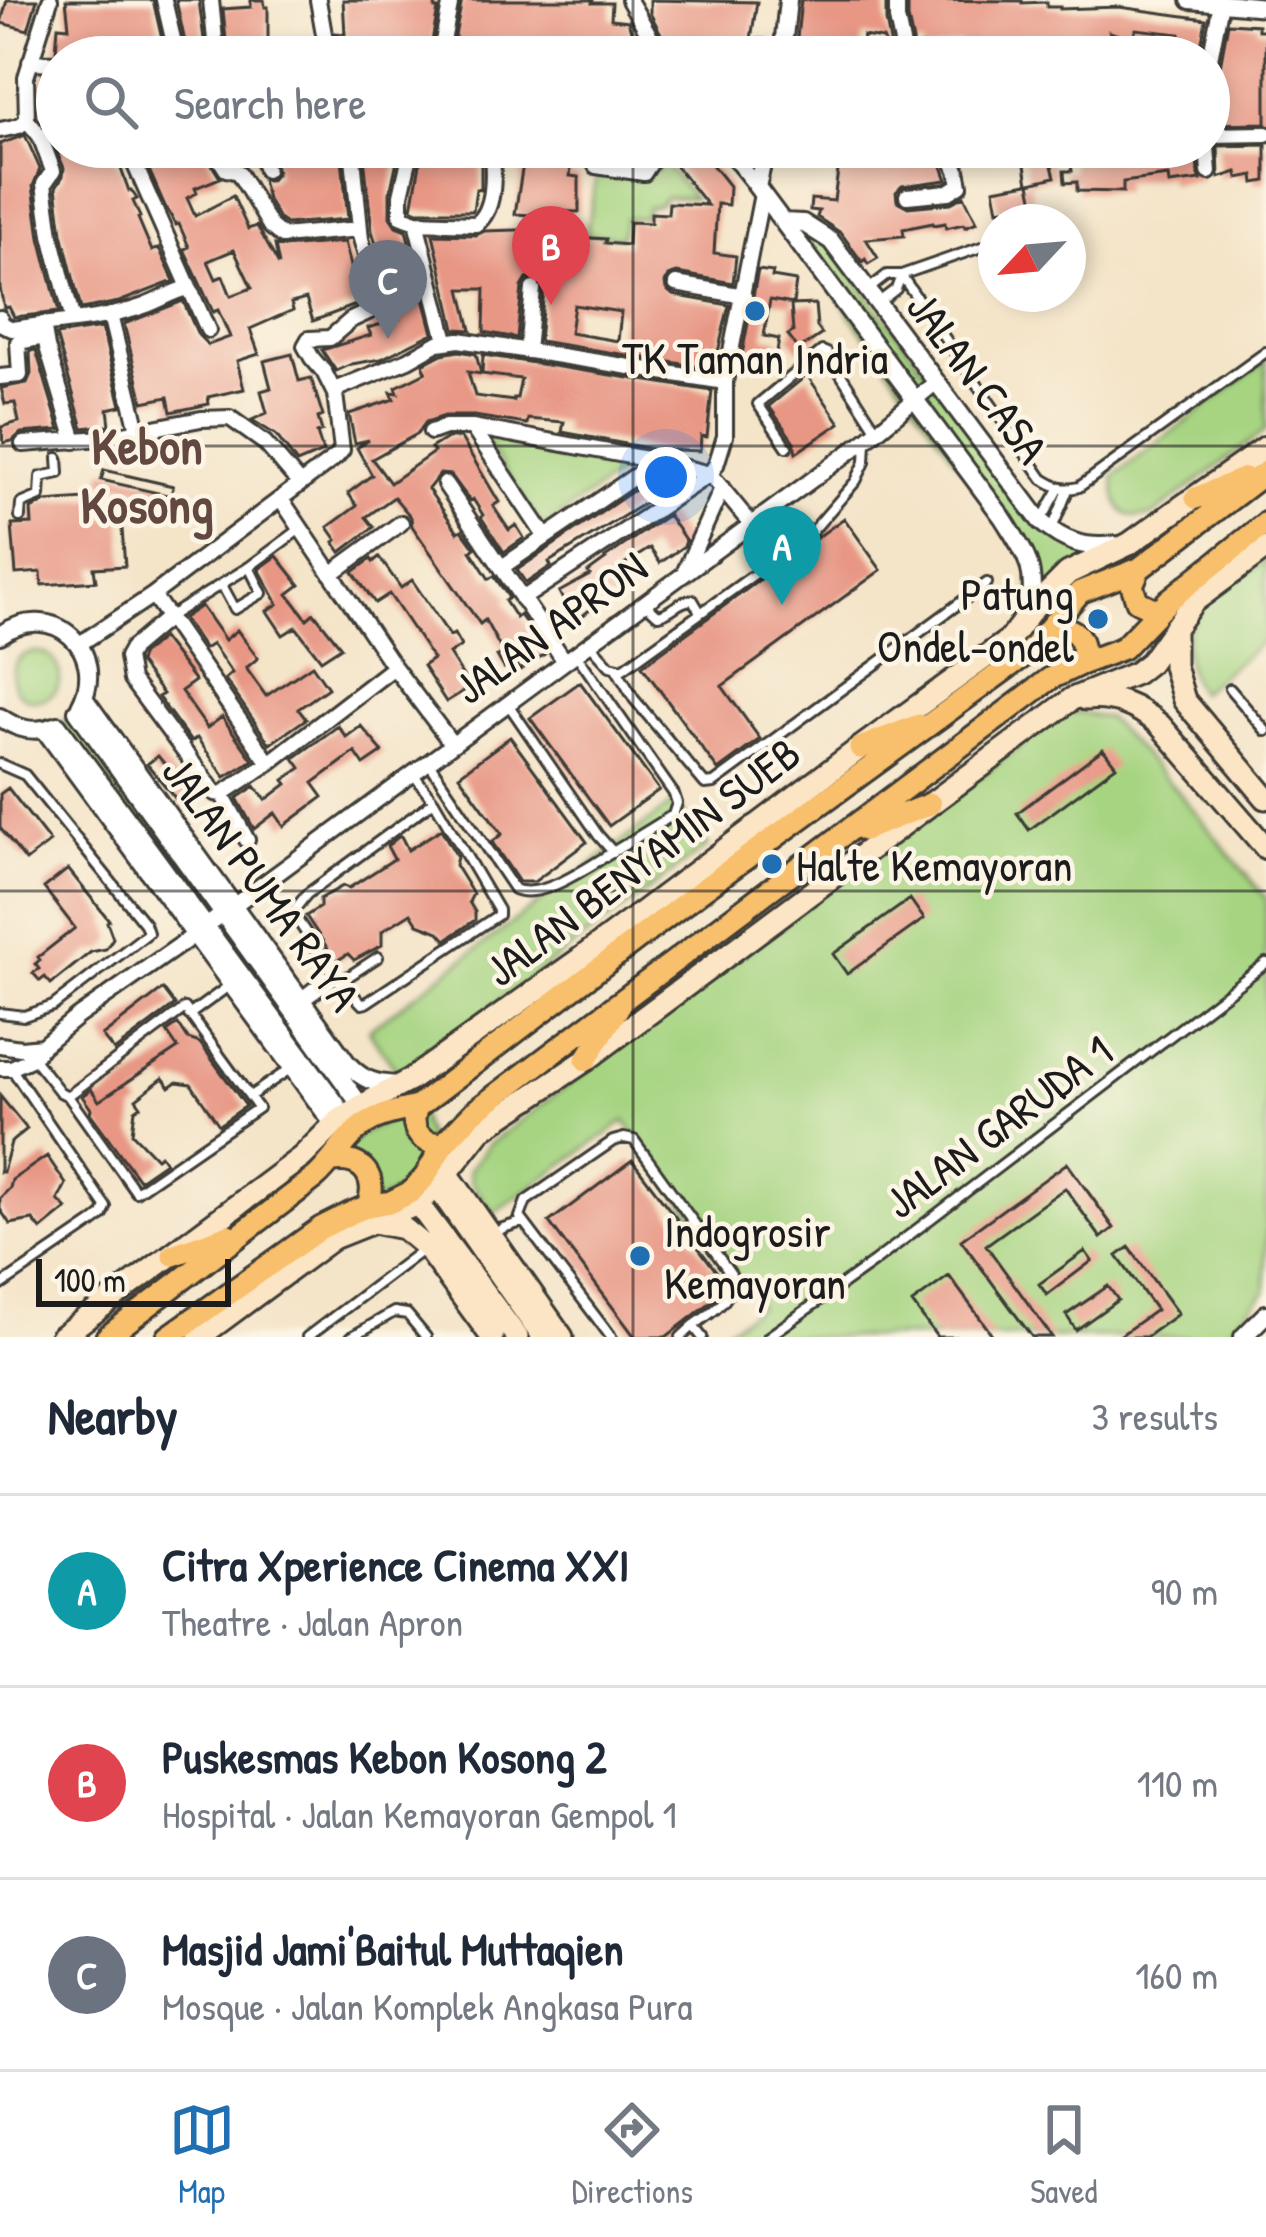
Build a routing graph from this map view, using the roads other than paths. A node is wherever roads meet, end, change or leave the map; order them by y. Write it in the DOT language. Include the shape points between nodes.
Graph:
graph roads {
  1 [pos="50,0"];
  2 [pos="164,0"];
  3 [pos="211,0"];
  4 [pos="318,0"];
  5 [pos="451,0"];
  6 [pos="629,0"];
  7 [pos="788,0"];
  8 [pos="897,0"];
  9 [pos="1190,0"];
  10 [pos="1221,3"];
  11 [pos="1266,7"];
  12 [pos="38,36"];
  13 [pos="167,36"];
  14 [pos="215,36"];
  15 [pos="324,36"];
  16 [pos="444,36"];
  17 [pos="650,36"];
  18 [pos="784,36"];
  19 [pos="901,36"];
  20 [pos="1215,36"];
  21 [pos="36,41"];
  22 [pos="29,62"];
  23 [pos="36,62"];
  24 [pos="27,120"];
  25 [pos="0,130"];
  26 [pos="36,131"];
  27 [pos="1266,134"];
  28 [pos="1230,135"];
  29 [pos="52,168"];
  30 [pos="136,168"];
  31 [pos="225,168"];
  32 [pos="354,168"];
  33 [pos="407,168"];
  34 [pos="492,168"];
  35 [pos="612,168"];
  36 [pos="647,168"];
  37 [pos="742,168"];
  38 [pos="763,168"];
  39 [pos="956,168"];
  40 [pos="1209,168"];
  41 [pos="1209,172"];
  42 [pos="760,190"];
  43 [pos="907,196"];
  44 [pos="416,222"];
  45 [pos="783,222"];
  46 [pos="360,229"];
  47 [pos="978,248"];
  48 [pos="901,275"];
  49 [pos="676,284"];
  50 [pos="188,288"];
  51 [pos="533,289"];
  52 [pos="744,296"];
  53 [pos="873,296"];
  54 [pos="110,315"];
  55 [pos="1,321"];
  56 [pos="73,321"];
  57 [pos="44,330"];
  58 [pos="208,330"];
  59 [pos="446,340"];
  60 [pos="527,351"];
  61 [pos="1266,352"];
  62 [pos="0,377"];
  63 [pos="725,382"];
  64 [pos="935,383"];
  65 [pos="335,394"];
  66 [pos="915,400"];
  67 [pos="472,427"];
  68 [pos="138,430"];
  69 [pos="431,432"];
  70 [pos="871,435"];
  71 [pos="75,441"];
  72 [pos="22,444"];
  73 [pos="788,446"];
  74 [pos="1266,447"];
  75 [pos="56,448"];
  76 [pos="657,461"];
  77 [pos="1266,471"];
  78 [pos="710,474"];
  79 [pos="300,484"];
  80 [pos="446,484"];
  81 [pos="722,488"];
  82 [pos="1064,489"];
  83 [pos="1196,498"];
  84 [pos="280,500"];
  85 [pos="20,517"];
  86 [pos="401,523"];
  87 [pos="1266,523"];
  88 [pos="751,524"];
  89 [pos="1046,526"];
  90 [pos="300,529"];
  91 [pos="545,536"];
  92 [pos="1266,537"];
  93 [pos="1238,543"];
  94 [pos="1129,544"];
  95 [pos="1266,548"];
  96 [pos="249,567"];
  97 [pos="502,567"];
  98 [pos="1139,569"];
  99 [pos="685,572"];
  100 [pos="331,574"];
  101 [pos="988,583"];
  102 [pos="222,585"];
  103 [pos="153,595"];
  104 [pos="522,599"];
  105 [pos="644,602"];
  106 [pos="1162,607"];
  107 [pos="700,612"];
  108 [pos="1028,613"];
  109 [pos="170,616"];
  110 [pos="1174,628"];
  111 [pos="1051,629"];
  112 [pos="2,630"];
  113 [pos="589,642"];
  114 [pos="78,644"];
  115 [pos="569,656"];
  116 [pos="1078,665"];
  117 [pos="394,667"];
  118 [pos="617,670"];
  119 [pos="1230,689"];
  120 [pos="1072,699"];
  121 [pos="1184,700"];
  122 [pos="507,702"];
  123 [pos="81,704"];
  124 [pos="948,714"];
  125 [pos="0,717"];
  126 [pos="1160,724"];
  127 [pos="51,727"];
  128 [pos="1266,731"];
  129 [pos="452,744"];
  130 [pos="860,748"];
  131 [pos="428,761"];
  132 [pos="268,763"];
  133 [pos="0,764"];
  134 [pos="412,773"];
  135 [pos="222,794"];
  136 [pos="1266,798"];
  137 [pos="434,801"];
  138 [pos="930,804"];
  139 [pos="248,840"];
  140 [pos="837,841"];
  141 [pos="1266,848"];
  142 [pos="613,852"];
  143 [pos="707,861"];
  144 [pos="702,890"];
  145 [pos="229,910"];
  146 [pos="200,931"];
  147 [pos="378,957"];
  148 [pos="1266,963"];
  149 [pos="336,977"];
  150 [pos="230,985"];
  151 [pos="625,998"];
  152 [pos="301,1000"];
  153 [pos="0,1013"];
  154 [pos="189,1015"];
  155 [pos="0,1045"];
  156 [pos="37,1052"];
  157 [pos="586,1060"];
  158 [pos="292,1067"];
  159 [pos="5,1068"];
  160 [pos="398,1085"];
  161 [pos="68,1096"];
  162 [pos="250,1096"];
  163 [pos="417,1106"];
  164 [pos="347,1116"];
  165 [pos="444,1143"];
  166 [pos="334,1162"];
  167 [pos="442,1185"];
  168 [pos="422,1208"];
  169 [pos="366,1214"];
  170 [pos="522,1222"];
  171 [pos="250,1228"];
  172 [pos="492,1236"];
  173 [pos="426,1246"];
  174 [pos="173,1255"];
  175 [pos="0,1286"];
  176 [pos="258,1294"];
  177 [pos="523,1296"];
  178 [pos="220,1300"];
  179 [pos="1266,1314"];
  180 [pos="693,1326"];
  181 [pos="61,1337"];
  182 [pos="107,1337"];
  183 [pos="168,1337"];
  184 [pos="199,1337"];
  185 [pos="307,1337"];
  186 [pos="351,1337"];
  187 [pos="426,1337"];
  188 [pos="492,1337"];
  189 [pos="518,1337"];
  190 [pos="543,1337"];
  191 [pos="562,1337"];
  192 [pos="611,1337"];
  193 [pos="681,1337"];
  194 [pos="702,1337"];
  195 [pos="768,1337"];
  196 [pos="1243,1337"];
  1 -- 12 [label="street"];
  2 -- 13 [label="street"];
  3 -- 14 [label="street"];
  4 -- 15 [label="street"];
  5 -- 16 [label="street"];
  6 -- 17 [label="street"];
  7 -- 18 [label="street"];
  8 -- 19 [label="street"];
  9 -- 10 [label="street"];
  10 -- 11 [label="street"];
  10 -- 20 [label="street"];
  21 -- 22 [label="street"];
  22 -- 23 [label="street"];
  22 -- 24 [label="street"];
  24 -- 25 [label="street"];
  24 -- 26 [label="street"];
  27 -- 28 [label="street"];
  29 -- 56 [label="street" via="44,184 51,235"];
  30 -- 50 [label="street"];
  31 -- 46 [label="street" via="238,172 282,236"];
  32 -- 46 [label="street"];
  33 -- 44 [label="street" via="401,216"];
  34 -- 44 [label="street" via="484,220"];
  35 -- 36 [label="street"];
  37 -- 42 [label="street, JALAN CASA"];
  38 -- 42 [label="street"];
  39 -- 43 [label="street" via="960,185 949,192"];
  40 -- 41 [label="street"];
  42 -- 45 [label="street, JALAN CASA"];
  42 -- 52 [label="street"];
  44 -- 59 [label="street"];
  45 -- 53 [label="street, JALAN CASA" via="831,241"];
  45 -- 66 [label="street, JALAN CASA"];
  46 -- 65 [label="street" via="376,308 305,346"];
  47 -- 48 [label="lane"];
  48 -- 53 [label="lane" via="887,275"];
  48 -- 53 [label="lane" via="896,290"];
  48 -- 82 [label="lane" via="1043,479"];
  49 -- 52 [label="street"];
  50 -- 54 [label="street"];
  50 -- 58 [label="street"];
  51 -- 60 [label="street"];
  52 -- 63 [label="street"];
  53 -- 64 [label="street, JALAN CASA"];
  54 -- 56 [label="street"];
  54 -- 68 [label="street"];
  55 -- 57 [label="street"];
  56 -- 57 [label="street"];
  57 -- 62 [label="street" via="18,342 20,375"];
  57 -- 71 [label="street"];
  59 -- 60 [label="street"];
  59 -- 65 [label="street"];
  60 -- 63 [label="street"];
  61 -- 82 [label="lane" via="1079,487"];
  63 -- 78 [label="street" via="724,436"];
  64 -- 66 [label="street, JALAN APRON"];
  64 -- 89 [label="street, JALAN CASA"];
  65 -- 79 [label="street" via="342,450"];
  66 -- 70 [label="street, JALAN APRON"];
  66 -- 108 [label="street, JALAN CASA" via="1028,558"];
  67 -- 69 [label="street"];
  67 -- 76 [label="street"];
  67 -- 91 [label="street"];
  68 -- 71 [label="street"];
  68 -- 79 [label="street" via="230,418"];
  70 -- 73 [label="lane" via="822,351 758,404"];
  70 -- 88 [label="street, JALAN APRON"];
  70 -- 107 [label="lane" via="856,481 810,534"];
  71 -- 75 [label="street"];
  72 -- 75 [label="street"];
  74 -- 83 [label="main road, JALAN BENYAMIN SUEB"];
  75 -- 85 [label="lane" via="59,473 41,476 40,496 21,504"];
  76 -- 78 [label="street"];
  76 -- 91 [label="street"];
  77 -- 83 [label="main road"];
  77 -- 98 [label="main road, JALAN BENYAMIN SUEB"];
  78 -- 81 [label="street"];
  78 -- 104 [label="street"];
  79 -- 84 [label="street"];
  80 -- 97 [label="street"];
  81 -- 88 [label="street"];
  81 -- 99 [label="street"];
  82 -- 89 [label="lane"];
  83 -- 94 [label="main road, JALAN BENYAMIN SUEB"];
  84 -- 90 [label="street"];
  84 -- 103 [label="street"];
  86 -- 100 [label="street"];
  87 -- 93 [label="main road"];
  88 -- 99 [label="street, JALAN APRON"];
  89 -- 94 [label="street, JALAN CASA" via="1082,546"];
  90 -- 96 [label="lane"];
  90 -- 100 [label="street"];
  91 -- 97 [label="street"];
  92 -- 93 [label="main road"];
  93 -- 106 [label="main road"];
  94 -- 108 [label="main road, JALAN BENYAMIN SUEB" via="1068,573"];
  95 -- 110 [label="main road" via="1193,602"];
  96 -- 102 [label="lane"];
  96 -- 102 [label="lane" via="261,596 236,609"];
  97 -- 104 [label="street"];
  98 -- 106 [label="main road" via="1137,601"];
  98 -- 111 [label="main road, JALAN BENYAMIN SUEB" via="1080,592"];
  99 -- 105 [label="street, JALAN APRON"];
  100 -- 117 [label="street"];
  101 -- 118 [label="lane" via="714,783 690,767"];
  102 -- 109 [label="lane"];
  103 -- 109 [label="street"];
  103 -- 114 [label="street"];
  104 -- 115 [label="street"];
  105 -- 107 [label="lane" via="658,615 683,600"];
  105 -- 113 [label="street, JALAN APRON"];
  106 -- 116 [label="main road" via="1123,648"];
  107 -- 118 [label="lane"];
  108 -- 130 [label="main road, JALAN BENYAMIN SUEB" via="1009,640"];
  109 -- 132 [label="street"];
  109 -- 135 [label="street" via="127,656 131,680"];
  110 -- 120 [label="main road" via="1136,673"];
  110 -- 121 [label="main road"];
  111 -- 116 [label="main road" via="1079,636"];
  111 -- 124 [label="main road, JALAN BENYAMIN SUEB"];
  112 -- 114 [label="street" via="50,624"];
  113 -- 115 [label="street, JALAN APRON"];
  113 -- 118 [label="lane"];
  114 -- 123 [label="street" via="88,671"];
  115 -- 122 [label="street, JALAN APRON"];
  115 -- 142 [label="lane" via="677,803 673,815"];
  116 -- 140 [label="main road"];
  117 -- 129 [label="street"];
  117 -- 132 [label="street"];
  119 -- 128 [label="lane"];
  120 -- 126 [label="main road" via="1127,703"];
  120 -- 138 [label="main road"];
  121 -- 126 [label="main road" via="1164,698"];
  121 -- 136 [label="main road"];
  122 -- 129 [label="street, JALAN APRON"];
  122 -- 142 [label="lane"];
  123 -- 127 [label="street"];
  123 -- 145 [label="street, JALAN PUMA RAYA"];
  124 -- 130 [label="main road"];
  124 -- 144 [label="main road, JALAN BENYAMIN SUEB"];
  125 -- 127 [label="street" via="21,728"];
  126 -- 141 [label="main road"];
  127 -- 146 [label="street, JALAN PUMA RAYA"];
  129 -- 131 [label="street, JALAN APRON"];
  130 -- 143 [label="main road, JALAN BENYAMIN SUEB"];
  131 -- 134 [label="street, JALAN APRON"];
  131 -- 142 [label="lane" via="514,889 526,895"];
  132 -- 135 [label="street"];
  133 -- 153 [label="lane" via="25,775 148,933 53,1006"];
  134 -- 137 [label="lane"];
  134 -- 145 [label="street, JALAN APRON"];
  135 -- 139 [label="street"];
  137 -- 149 [label="lane" via="295,909"];
  137 -- 149 [label="lane" via="498,915 366,1004"];
  138 -- 140 [label="main road"];
  138 -- 157 [label="main road"];
  140 -- 151 [label="main road"];
  143 -- 144 [label="main road"];
  143 -- 160 [label="main road, JALAN BENYAMIN SUEB"];
  144 -- 163 [label="main road, JALAN BENYAMIN SUEB"];
  145 -- 146 [label="street, JALAN APRON"];
  145 -- 152 [label="street, JALAN PUMA RAYA"];
  145 -- 164 [label="street, JALAN PUMA RAYA"];
  146 -- 150 [label="street, JALAN PUMA RAYA"];
  146 -- 156 [label="street, JALAN APRON"];
  146 -- 164 [label="street, JALAN PUMA RAYA"];
  147 -- 149 [label="lane"];
  148 -- 195 [label="lane, JALAN GARUDA 1"];
  149 -- 152 [label="lane"];
  150 -- 154 [label="lane"];
  150 -- 158 [label="street, JALAN PUMA RAYA"];
  151 -- 157 [label="main road"];
  151 -- 165 [label="main road"];
  152 -- 160 [label="street, JALAN PUMA RAYA" via="356,1072"];
  154 -- 161 [label="lane" via="185,1008"];
  154 -- 162 [label="lane"];
  155 -- 156 [label="street"];
  156 -- 159 [label="street, JALAN APRON"];
  156 -- 161 [label="lane"];
  157 -- 167 [label="main road" via="481,1130"];
  158 -- 162 [label="lane"];
  158 -- 164 [label="street, JALAN PUMA RAYA"];
  159 -- 175 [label="lane" via="106,1207"];
  160 -- 164 [label="main road, JALAN BENYAMIN SUEB"];
  161 -- 162 [label="lane" via="136,1192 258,1108"];
  163 -- 165 [label="main road" via="417,1133"];
  163 -- 166 [label="main road, JALAN BENYAMIN SUEB" via="367,1122"];
  164 -- 174 [label="main road, JALAN BENYAMIN SUEB"];
  165 -- 169 [label="main road" via="419,1185"];
  166 -- 169 [label="main road" via="346,1160 372,1180"];
  166 -- 171 [label="main road, JALAN BENYAMIN SUEB"];
  167 -- 168 [label="main road"];
  167 -- 172 [label="main road"];
  167 -- 177 [label="main road"];
  168 -- 169 [label="main road"];
  168 -- 189 [label="main road"];
  169 -- 173 [label="main road"];
  169 -- 176 [label="main road"];
  169 -- 178 [label="main road" via="321,1228"];
  170 -- 172 [label="lane"];
  170 -- 180 [label="lane" via="526,1201 614,1141 634,1140 731,1274 728,1298"];
  170 -- 192 [label="lane"];
  171 -- 174 [label="main road"];
  171 -- 182 [label="main road, JALAN BENYAMIN SUEB"];
  172 -- 177 [label="main road"];
  173 -- 185 [label="lane"];
  173 -- 188 [label="main road"];
  174 -- 181 [label="main road, JALAN BENYAMIN SUEB"];
  176 -- 178 [label="main road"];
  176 -- 184 [label="main road"];
  177 -- 190 [label="main road"];
  177 -- 191 [label="main road"];
  178 -- 183 [label="main road"];
  179 -- 196 [label="street"];
  180 -- 193 [label="lane"];
  180 -- 194 [label="lane"];
  186 -- 187 [label="lane" via="394,1312 407,1314"];
}
